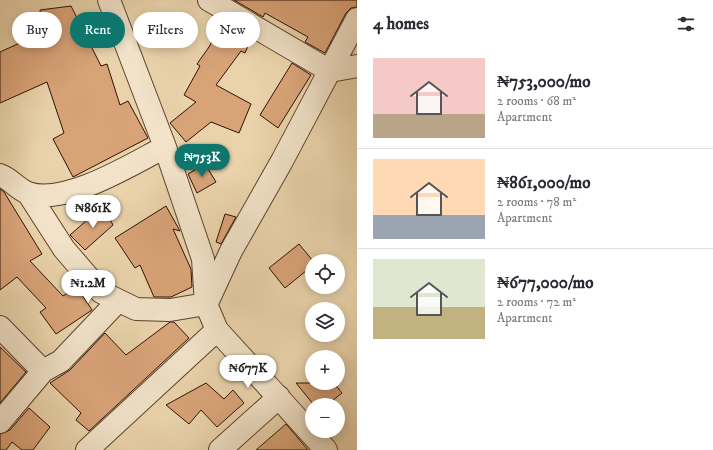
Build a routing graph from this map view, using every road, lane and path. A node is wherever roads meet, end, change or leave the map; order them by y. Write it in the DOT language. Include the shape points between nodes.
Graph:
graph roads {
  1 [pos="109,0"];
  2 [pos="209,0"];
  3 [pos="357,19"];
  4 [pos="357,66"];
  5 [pos="330,71"];
  6 [pos="166,147"];
  7 [pos="0,174"];
  8 [pos="28,193"];
  9 [pos="118,301"];
  10 [pos="206,304"];
  11 [pos="0,327"];
  12 [pos="217,330"];
  13 [pos="43,371"];
  14 [pos="279,397"];
  15 [pos="0,422"];
  16 [pos="86,450"];
  17 [pos="220,450"];
  18 [pos="326,450"];
  1 -- 6 [label="street"];
  2 -- 5 [label="street"];
  3 -- 5 [label="street"];
  4 -- 5 [label="street"];
  5 -- 10 [label="street" via="231,251"];
  6 -- 8 [label="street" via="87,187 50,196"];
  6 -- 10 [label="street" via="203,259"];
  7 -- 8 [label="street"];
  8 -- 9 [label="street" via="64,249 101,292"];
  9 -- 10 [label="street" via="136,309 170,310"];
  9 -- 13 [label="street" via="61,361"];
  10 -- 12 [label="street"];
  11 -- 13 [label="street"];
  12 -- 14 [label="street"];
  12 -- 16 [label="street"];
  13 -- 15 [label="street"];
  14 -- 17 [label="street"];
  14 -- 18 [label="street"];
}
